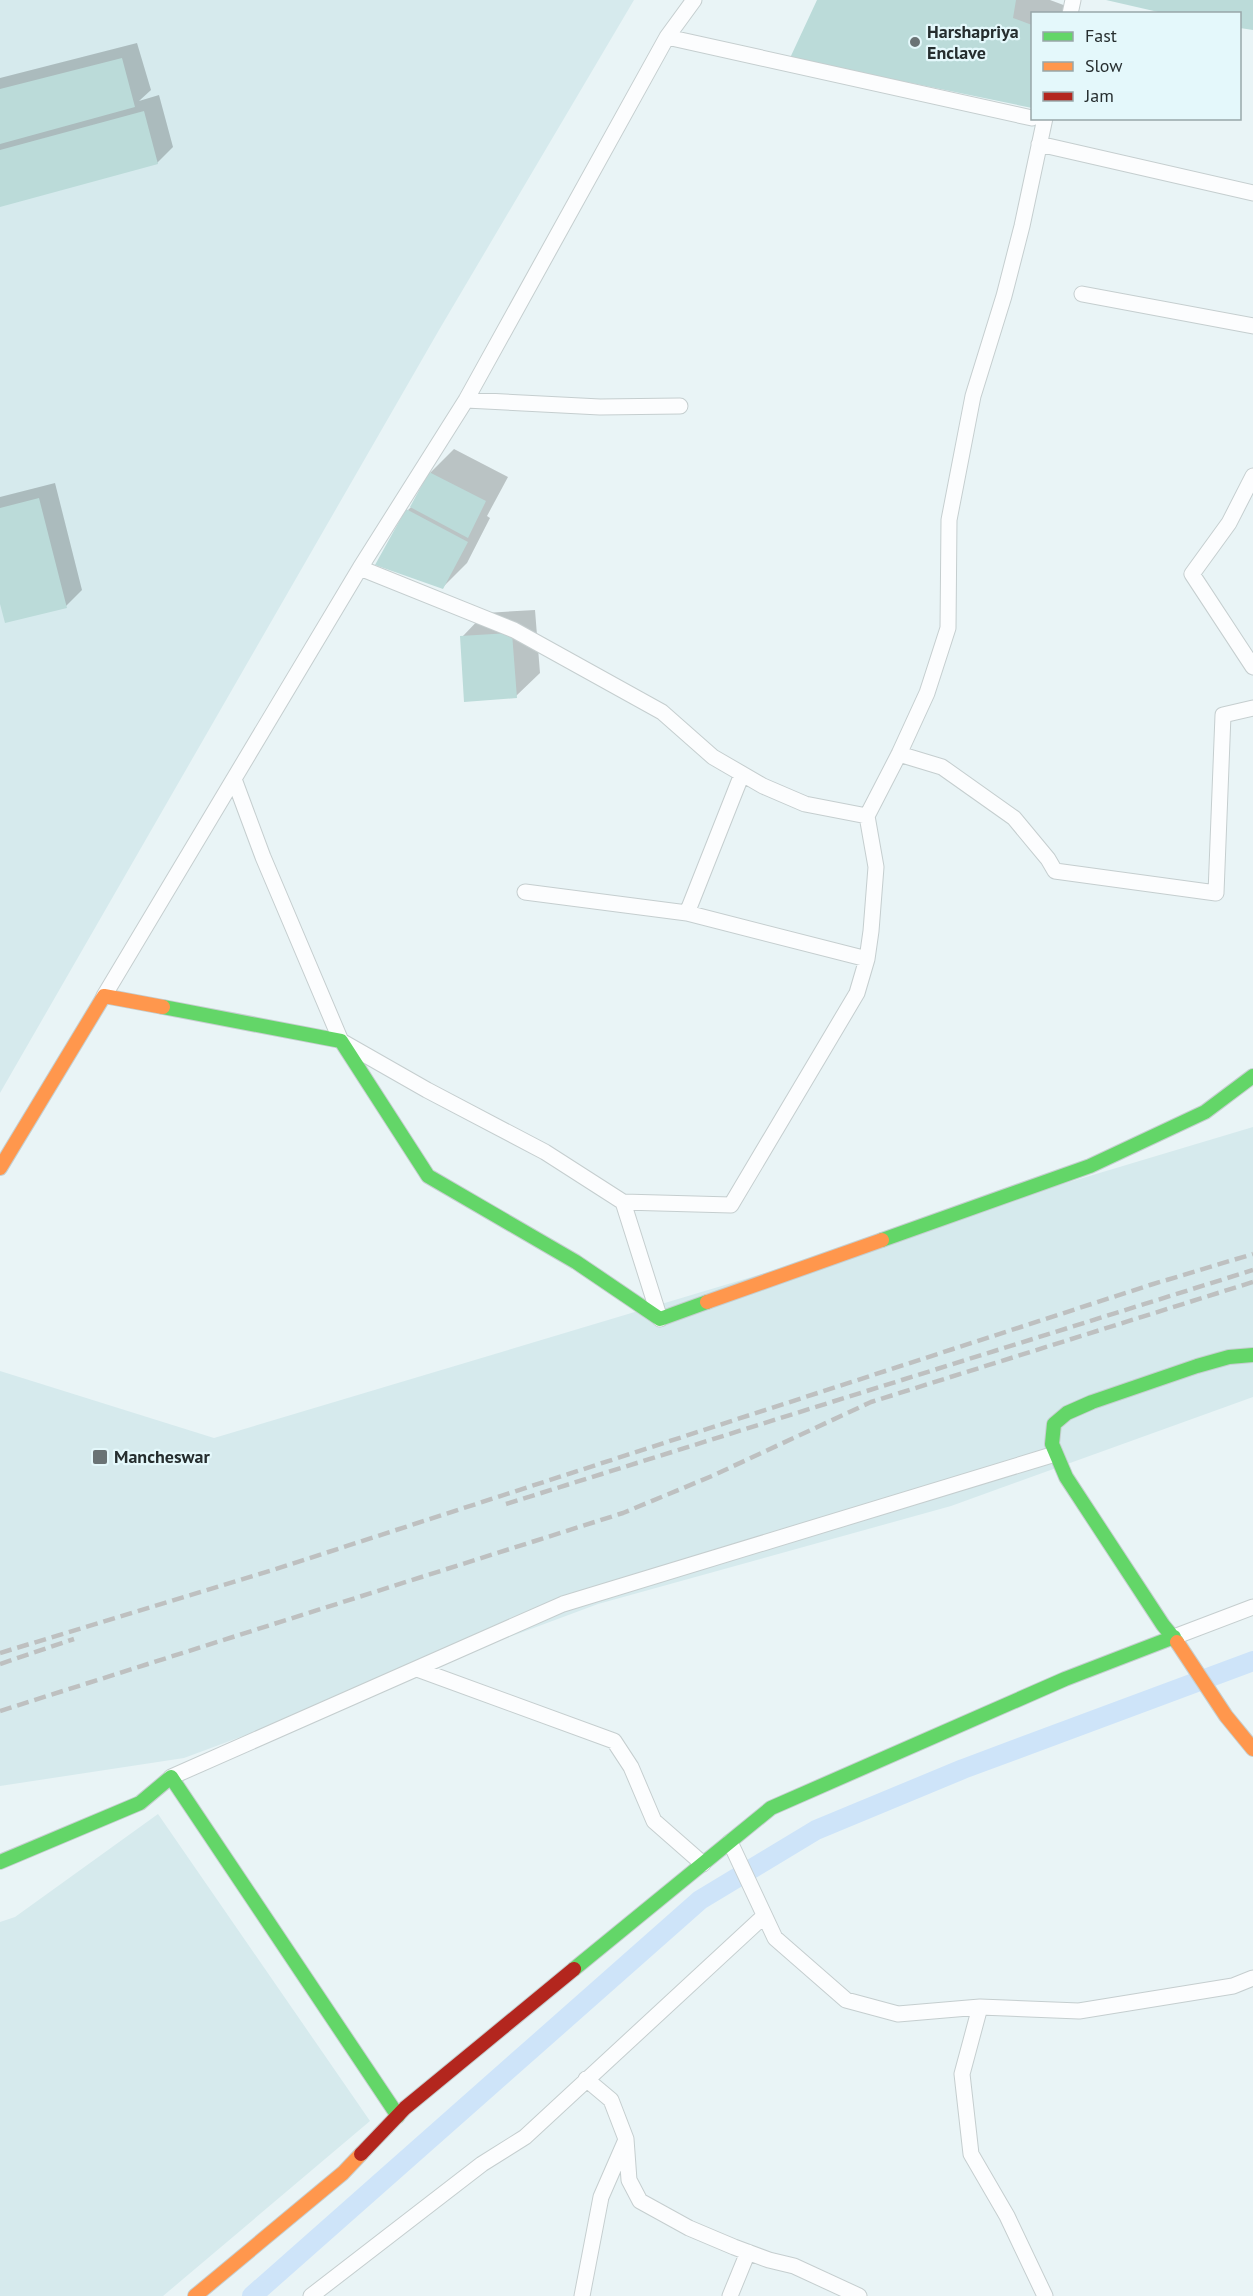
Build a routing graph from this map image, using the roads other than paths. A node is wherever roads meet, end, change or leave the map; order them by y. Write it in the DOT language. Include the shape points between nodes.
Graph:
graph roads {
  1 [pos="694,0"];
  2 [pos="668,37"];
  3 [pos="1031,117"];
  4 [pos="1040,120"];
  5 [pos="1040,144"];
  6 [pos="1253,193"];
  7 [pos="1082,294"];
  8 [pos="1253,326"];
  9 [pos="466,400"];
  10 [pos="680,406"];
  11 [pos="1253,476"];
  12 [pos="360,568"];
  13 [pos="1253,667"];
  14 [pos="1253,708"];
  15 [pos="899,754"];
  16 [pos="742,774"];
  17 [pos="234,779"];
  18 [pos="867,816"];
  19 [pos="525,892"];
  20 [pos="687,913"];
  21 [pos="867,959"];
  22 [pos="104,996"];
  23 [pos="341,1041"];
  24 [pos="1253,1076"];
  25 [pos="0,1168"];
  26 [pos="623,1202"];
  27 [pos="660,1319"];
  28 [pos="1253,1355"];
  29 [pos="1055,1454"];
  30 [pos="1253,1607"];
  31 [pos="1174,1637"];
  32 [pos="417,1669"];
  33 [pos="1253,1749"];
  34 [pos="171,1777"];
  35 [pos="730,1843"];
  36 [pos="0,1862"];
  37 [pos="703,1863"];
  38 [pos="763,1913"];
  39 [pos="1253,1978"];
  40 [pos="980,2007"];
  41 [pos="586,2079"];
  42 [pos="398,2116"];
  43 [pos="626,2139"];
  44 [pos="748,2252"];
  45 [pos="195,2296"];
  46 [pos="311,2296"];
  47 [pos="582,2296"];
  48 [pos="730,2296"];
  49 [pos="859,2296"];
  50 [pos="1045,2296"];
  1 -- 2 [label="street"];
  2 -- 3 [label="street"];
  2 -- 9 [label="street"];
  4 -- 5 [label="street"];
  5 -- 6 [label="street"];
  5 -- 15 [label="street" via="1004,296 973,396 949,520 948,628 927,693"];
  7 -- 8 [label="street"];
  9 -- 10 [label="street" via="600,407"];
  9 -- 12 [label="street"];
  11 -- 13 [label="street" via="1229,523 1192,574"];
  12 -- 16 [label="street" via="514,630 662,712 713,757"];
  12 -- 17 [label="street"];
  14 -- 15 [label="street" via="1223,716 1216,893 1055,871 1014,818 942,766"];
  15 -- 18 [label="street"];
  16 -- 18 [label="street" via="805,804"];
  16 -- 20 [label="street"];
  17 -- 22 [label="street"];
  17 -- 23 [label="street"];
  18 -- 21 [label="street" via="876,867"];
  19 -- 20 [label="street"];
  20 -- 21 [label="street"];
  21 -- 26 [label="street" via="857,993 731,1205"];
  22 -- 23 [label="street"];
  22 -- 25 [label="street"];
  23 -- 26 [label="street" via="545,1152"];
  23 -- 27 [label="street" via="428,1176 576,1262"];
  24 -- 27 [label="street" via="1205,1112 1090,1166"];
  26 -- 27 [label="street"];
  28 -- 29 [label="street" via="1197,1366 1067,1413 1052,1430"];
  29 -- 31 [label="street" via="1066,1477"];
  29 -- 32 [label="street" via="563,1604"];
  30 -- 31 [label="street"];
  31 -- 33 [label="street" via="1226,1716"];
  31 -- 35 [label="street" via="1065,1679 771,1808"];
  32 -- 34 [label="street"];
  32 -- 37 [label="street" via="614,1742 631,1767 654,1821"];
  34 -- 36 [label="street" via="140,1803"];
  34 -- 42 [label="street"];
  35 -- 37 [label="street"];
  35 -- 38 [label="street"];
  37 -- 42 [label="street"];
  38 -- 40 [label="street" via="775,1938 846,2000 898,2014"];
  38 -- 41 [label="street"];
  39 -- 40 [label="street" via="1233,1986 1079,2011"];
  40 -- 50 [label="street" via="962,2074 971,2154 1007,2216"];
  41 -- 43 [label="street" via="611,2100"];
  41 -- 46 [label="street" via="525,2137 482,2164"];
  42 -- 45 [label="street" via="343,2173"];
  43 -- 44 [label="street" via="629,2180 640,2201 689,2228"];
  43 -- 47 [label="street" via="601,2197"];
  44 -- 48 [label="street"];
  44 -- 49 [label="street" via="794,2266"];
}
